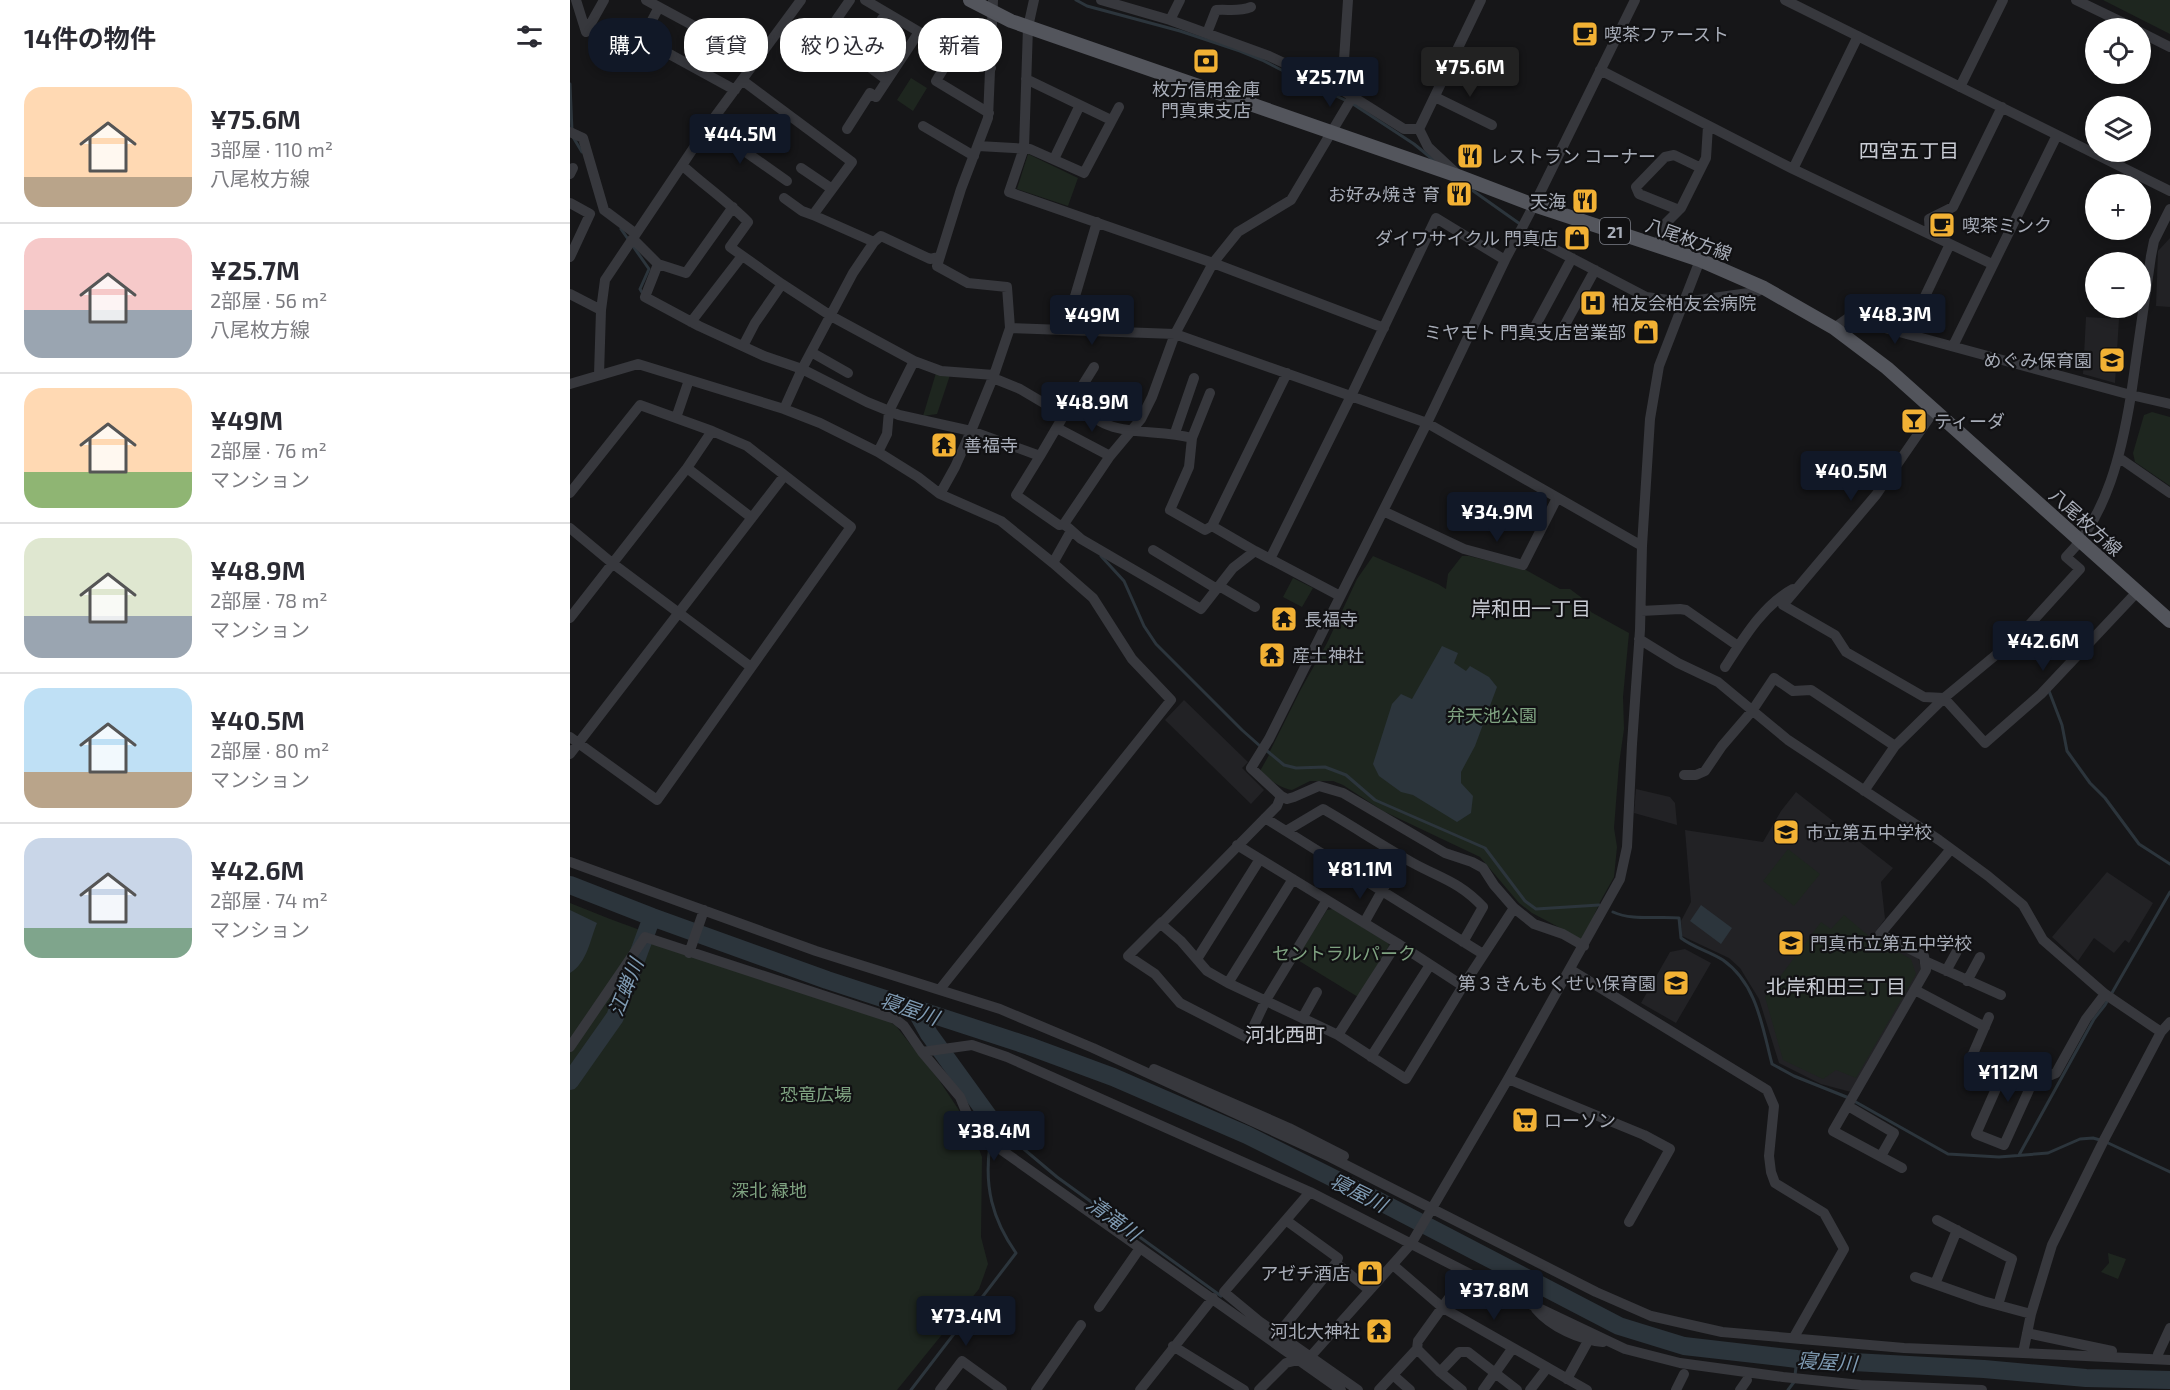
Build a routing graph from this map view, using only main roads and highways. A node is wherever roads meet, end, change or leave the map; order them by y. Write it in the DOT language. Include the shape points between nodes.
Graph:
graph roads {
  1 [pos="970,0"];
  2 [pos="993,6"];
  3 [pos="2170,621"];
  1 -- 2 [label="main road, 八尾枚方線 / 21"];
  2 -- 3 [label="main road, 八尾枚方線 / 21" via="1028,27 1658,245 1764,288 1834,328 1887,368"];
}
